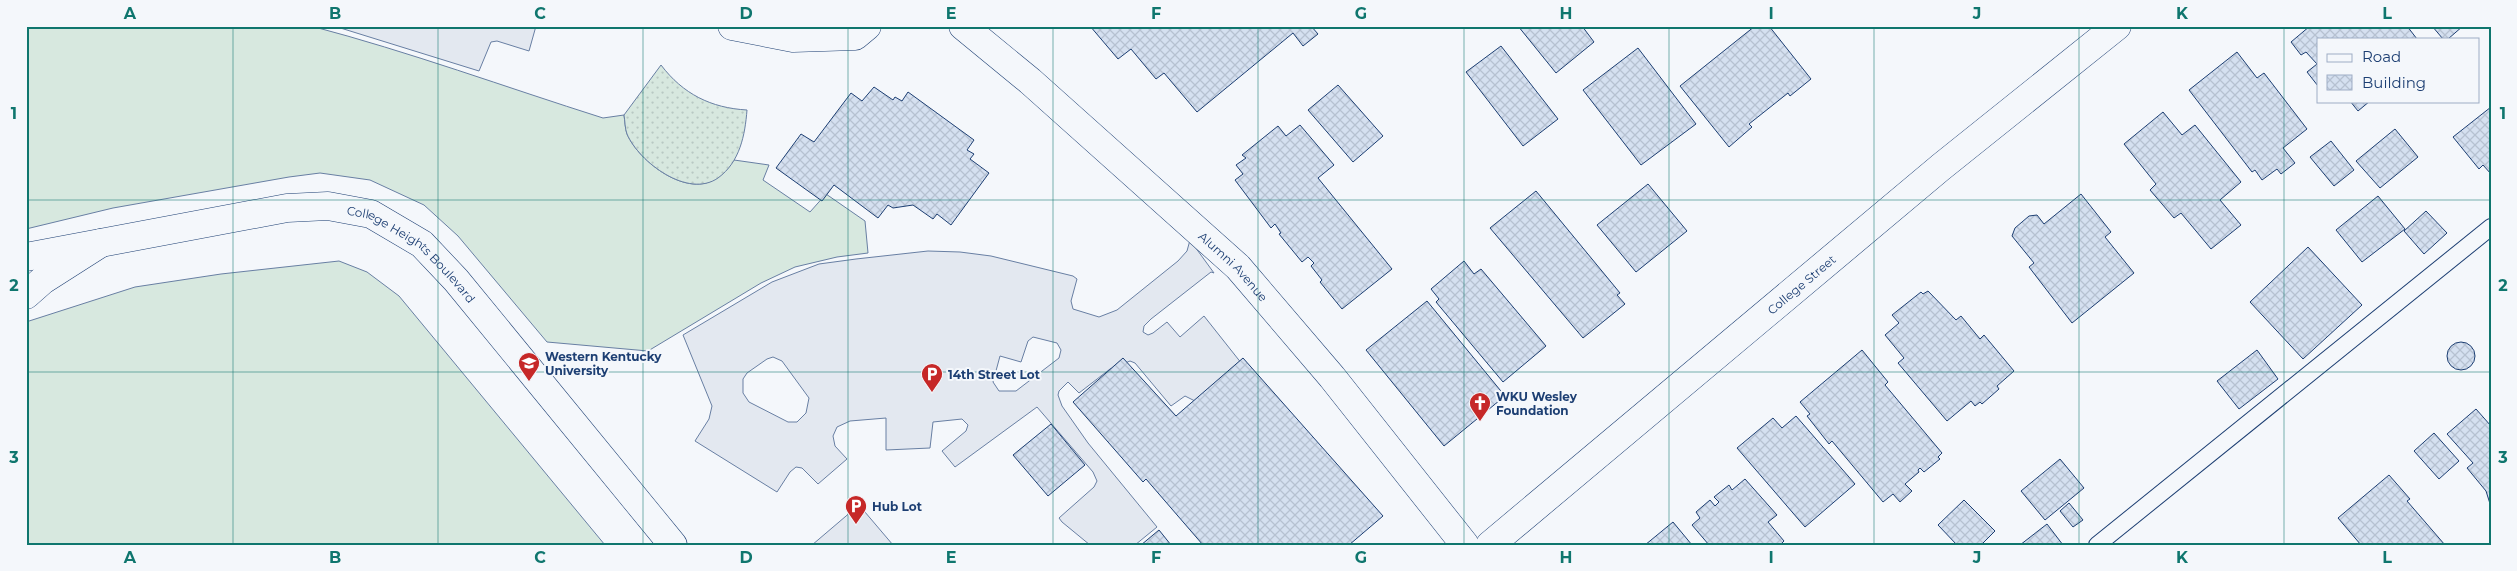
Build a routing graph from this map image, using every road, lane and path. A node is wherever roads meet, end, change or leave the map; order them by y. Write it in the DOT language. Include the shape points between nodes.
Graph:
graph roads {
  1 [pos="732,26"];
  2 [pos="867,26"];
  3 [pos="963,26"];
  4 [pos="2117,26"];
  5 [pos="2491,227"];
  6 [pos="101,243"];
  7 [pos="30,259"];
  8 [pos="26,295"];
  9 [pos="673,545"];
  10 [pos="1465,545"];
  11 [pos="1490,545"];
  12 [pos="2097,545"];
  1 -- 2 [label="street" via="793,38 855,36"];
  3 -- 10 [label="street, Alumni Avenue" via="1030,81 1238,267 1332,377"];
  4 -- 11 [label="street, College Street" via="1933,174"];
  5 -- 12 [label="lane"];
  6 -- 7 [label="street, College Heights Boulevard"];
  6 -- 8 [label="street" via="43,280"];
  6 -- 9 [label="street, College Heights Boulevard" via="287,208 328,206 371,214 422,244 456,280"];
}
